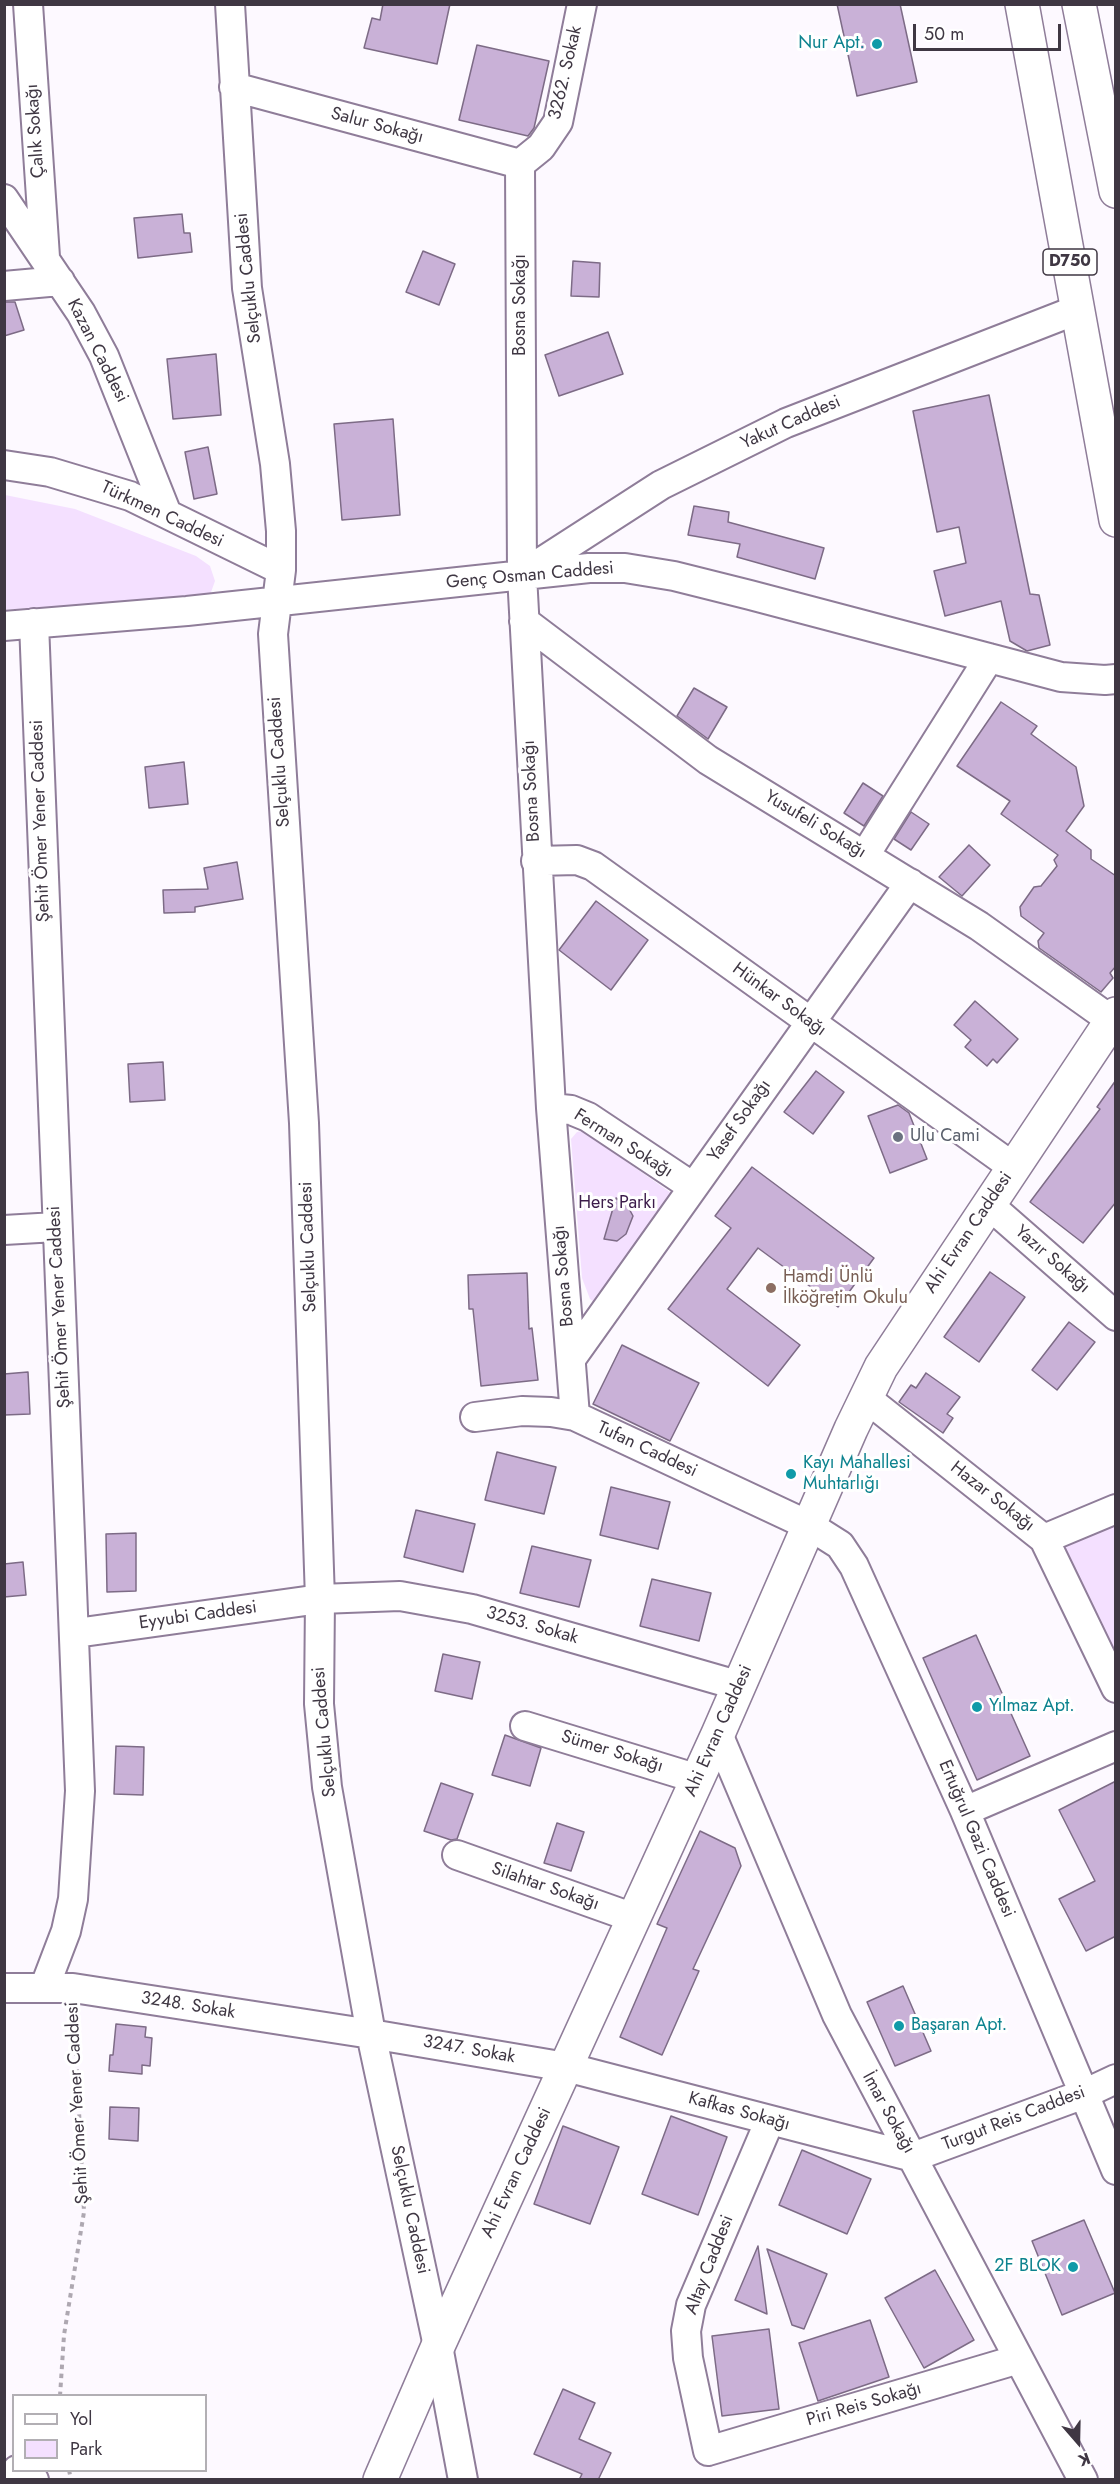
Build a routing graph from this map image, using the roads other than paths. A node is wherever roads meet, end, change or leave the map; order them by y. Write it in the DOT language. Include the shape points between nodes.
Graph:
graph roads {
  1 [pos="28,4"];
  2 [pos="230,4"];
  3 [pos="582,4"];
  4 [pos="1022,4"];
  5 [pos="1079,4"];
  6 [pos="234,87"];
  7 [pos="520,164"];
  8 [pos="1116,190"];
  9 [pos="4,199"];
  10 [pos="45,257"];
  11 [pos="60,281"];
  12 [pos="4,286"];
  13 [pos="1079,309"];
  14 [pos="4,465"];
  15 [pos="167,514"];
  16 [pos="1116,520"];
  17 [pos="281,570"];
  18 [pos="522,574"];
  19 [pos="276,601"];
  20 [pos="524,621"];
  21 [pos="34,623"];
  22 [pos="4,626"];
  23 [pos="989,658"];
  24 [pos="1116,679"];
  25 [pos="865,855"];
  26 [pos="536,861"];
  27 [pos="910,884"];
  28 [pos="1114,1017"];
  29 [pos="810,1023"];
  30 [pos="551,1108"];
  31 [pos="1013,1167"];
  32 [pos="693,1187"];
  33 [pos="988,1204"];
  34 [pos="56,1227"];
  35 [pos="4,1230"];
  36 [pos="1116,1316"];
  37 [pos="571,1359"];
  38 [pos="866,1398"];
  39 [pos="575,1416"];
  40 [pos="475,1417"];
  41 [pos="1116,1509"];
  42 [pos="810,1526"];
  43 [pos="1044,1539"];
  44 [pos="320,1599"];
  45 [pos="76,1633"];
  46 [pos="740,1686"];
  47 [pos="1116,1688"];
  48 [pos="525,1726"];
  49 [pos="718,1734"];
  50 [pos="1116,1746"];
  51 [pos="698,1779"];
  52 [pos="965,1811"];
  53 [pos="457,1855"];
  54 [pos="634,1918"];
  55 [pos="45,1986"];
  56 [pos="4,1988"];
  57 [pos="371,2034"];
  58 [pos="566,2067"];
  59 [pos="1116,2079"];
  60 [pos="1084,2094"];
  61 [pos="770,2120"];
  62 [pos="912,2157"];
  63 [pos="1116,2170"];
  64 [pos="438,2346"];
  65 [pos="1019,2359"];
  66 [pos="708,2451"];
  67 [pos="21,2472"];
  68 [pos="34,2480"];
  69 [pos="380,2480"];
  70 [pos="463,2480"];
  71 [pos="1083,2480"];
  1 -- 10 [label="street, Çalık Sokağı"];
  2 -- 6 [label="street, Selçuklu Caddesi"];
  3 -- 7 [label="street, 3262. Sokak" via="558,122 541,147"];
  4 -- 13 [label="main road, D750"];
  5 -- 8 [label="main road"];
  6 -- 7 [label="street, Salur Sokağı"];
  6 -- 17 [label="street, Selçuklu Caddesi" via="247,288 275,464"];
  7 -- 18 [label="street, Bosna Sokağı"];
  9 -- 10 [label="street, Kazan Caddesi"];
  10 -- 11 [label="street, Kazan Caddesi"];
  11 -- 12 [label="street"];
  11 -- 15 [label="street, Kazan Caddesi" via="104,356"];
  13 -- 16 [label="main road, D750"];
  13 -- 18 [label="street, Yakut Caddesi" via="786,423 661,486"];
  14 -- 15 [label="street, Türkmen Caddesi" via="92,482"];
  15 -- 17 [label="street, Türkmen Caddesi"];
  17 -- 19 [label="street, Selçuklu Caddesi"];
  18 -- 19 [label="street, Genç Osman Caddesi"];
  18 -- 20 [label="street, Bosna Sokağı"];
  18 -- 23 [label="street, Genç Osman Caddesi" via="625,568 674,576"];
  19 -- 21 [label="street, Genç Osman Caddesi"];
  19 -- 44 [label="street, Selçuklu Caddesi" via="274,667 305,1134"];
  20 -- 25 [label="street, Yusufeli Sokağı" via="708,760"];
  20 -- 26 [label="street, Bosna Sokağı"];
  21 -- 22 [label="street, Genç Osman Caddesi"];
  21 -- 34 [label="street, Şehit Ömer Yener Caddesi"];
  23 -- 24 [label="street, Genç Osman Caddesi" via="1061,677"];
  23 -- 25 [label="street"];
  25 -- 27 [label="street, Yusufeli Sokağı"];
  26 -- 29 [label="street, Hünkar Sokağı" via="577,860 593,866"];
  26 -- 30 [label="street, Bosna Sokağı"];
  27 -- 28 [label="street, Yusufeli Sokağı"];
  27 -- 29 [label="street, Yasef Sokağı"];
  28 -- 31 [label="main road, Ahi Evran Caddesi"];
  29 -- 31 [label="street, Hünkar Sokağı"];
  29 -- 32 [label="street, Yasef Sokağı"];
  30 -- 32 [label="street, Ferman Sokağı" via="588,1117"];
  30 -- 37 [label="street, Bosna Sokağı"];
  31 -- 33 [label="main road, Ahi Evran Caddesi"];
  32 -- 37 [label="street, Yasef Sokağı"];
  33 -- 36 [label="street, Yazır Sokağı"];
  33 -- 38 [label="main road, Ahi Evran Caddesi" via="899,1337"];
  34 -- 35 [label="street"];
  34 -- 45 [label="street, Şehit Ömer Yener Caddesi"];
  37 -- 39 [label="street, Bosna Sokağı"];
  38 -- 42 [label="main road, Ahi Evran Caddesi"];
  38 -- 43 [label="street, Hazar Sokağı"];
  39 -- 40 [label="street, Tufan Caddesi" via="522,1411"];
  39 -- 42 [label="street, Tufan Caddesi"];
  41 -- 43 [label="street"];
  42 -- 46 [label="main road, Ahi Evran Caddesi"];
  42 -- 52 [label="street, Ertuğrul Gazi Caddesi" via="840,1545 854,1566"];
  43 -- 47 [label="street, Hazar Sokağı"];
  44 -- 45 [label="street, Eyyubi Caddesi"];
  44 -- 46 [label="street, 3253. Sokak" via="400,1596 436,1601"];
  44 -- 57 [label="street, Selçuklu Caddesi" via="319,1704 327,1787"];
  45 -- 55 [label="street, Şehit Ömer Yener Caddesi" via="78,1852 66,1931"];
  46 -- 49 [label="main road, Ahi Evran Caddesi"];
  48 -- 51 [label="street, Sümer Sokağı"];
  49 -- 51 [label="main road, Ahi Evran Caddesi"];
  49 -- 62 [label="street, İmar Sokağı" via="837,2015"];
  50 -- 52 [label="street"];
  51 -- 54 [label="main road, Ahi Evran Caddesi"];
  52 -- 60 [label="street, Ertuğrul Gazi Caddesi"];
  53 -- 54 [label="street, Silahtar Sokağı"];
  54 -- 58 [label="main road, Ahi Evran Caddesi"];
  55 -- 56 [label="street, 3248. Sokak"];
  55 -- 57 [label="street, 3248. Sokak"];
  57 -- 58 [label="street, 3247. Sokak"];
  57 -- 64 [label="street, Selçuklu Caddesi"];
  58 -- 61 [label="street, Kafkas Sokağı"];
  58 -- 64 [label="main road, Ahi Evran Caddesi"];
  59 -- 60 [label="street, Turgut Reis Caddesi"];
  60 -- 62 [label="street, Turgut Reis Caddesi"];
  60 -- 63 [label="street, Ertuğrul Gazi Caddesi"];
  61 -- 62 [label="street, Kafkas Sokağı"];
  61 -- 66 [label="street, Altay Caddesi" via="691,2305 686,2331"];
  62 -- 65 [label="street, İmar Sokağı"];
  64 -- 69 [label="main road, Ahi Evran Caddesi"];
  64 -- 70 [label="street, Selçuklu Caddesi"];
  65 -- 66 [label="street, Piri Reis Sokağı"];
  65 -- 71 [label="street, İmar Sokağı"];
  67 -- 68 [label="street"];
}
